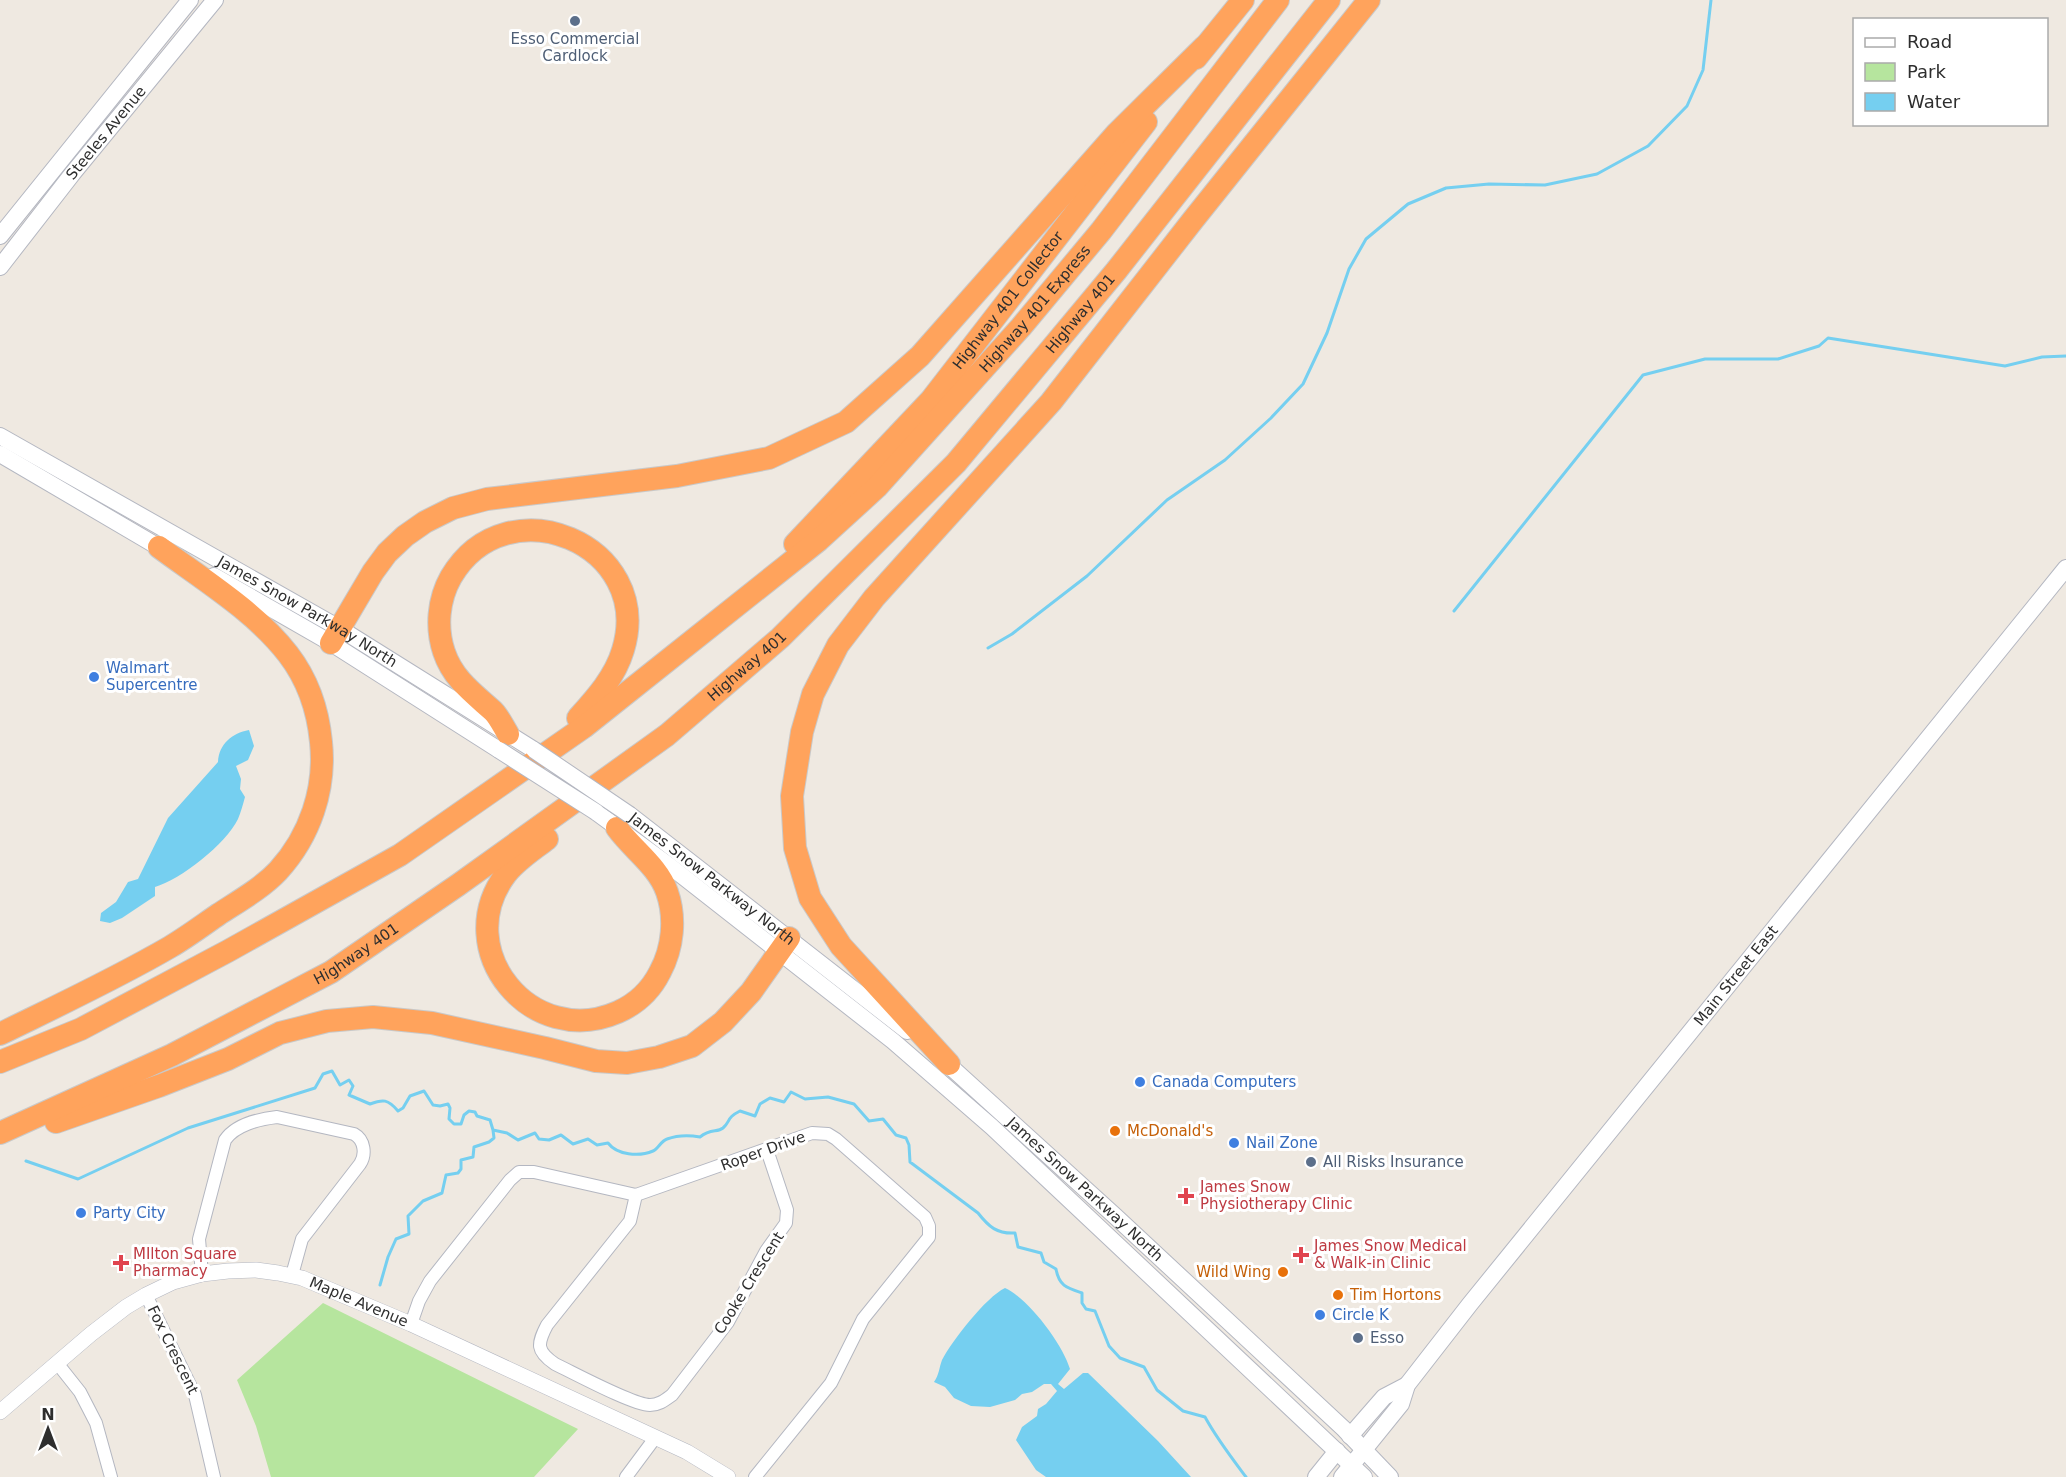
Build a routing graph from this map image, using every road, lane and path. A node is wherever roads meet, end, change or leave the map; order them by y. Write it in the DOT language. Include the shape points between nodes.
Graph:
graph roads {
  1 [pos="190,0"];
  2 [pos="215,0"];
  3 [pos="1243,0"];
  4 [pos="1278,0"];
  5 [pos="1329,0"];
  6 [pos="1370,0"];
  7 [pos="1204,48"];
  8 [pos="0,236"];
  9 [pos="0,267"];
  10 [pos="0,436"];
  11 [pos="0,454"];
  12 [pos="159,547"];
  13 [pos="2066,568"];
  14 [pos="759,589"];
  15 [pos="335,636"];
  16 [pos="503,742"];
  17 [pos="609,777"];
  18 [pos="484,797"];
  19 [pos="624,821"];
  20 [pos="785,945"];
  21 [pos="0,1034"];
  22 [pos="0,1062"];
  23 [pos="948,1064"];
  24 [pos="0,1133"];
  25 [pos="0,1140"];
  26 [pos="767,1150"];
  27 [pos="636,1195"];
  28 [pos="202,1274"];
  29 [pos="292,1275"];
  30 [pos="146,1295"];
  31 [pos="411,1324"];
  32 [pos="57,1363"];
  33 [pos="1407,1385"];
  34 [pos="0,1412"];
  35 [pos="1347,1432"];
  36 [pos="655,1438"];
  37 [pos="1365,1450"];
  38 [pos="1337,1451"];
  39 [pos="1353,1473"];
  40 [pos="111,1477"];
  41 [pos="214,1477"];
  42 [pos="626,1477"];
  43 [pos="728,1477"];
  44 [pos="755,1477"];
  45 [pos="1316,1477"];
  46 [pos="1390,1477"];
  1 -- 8 [label="main road, Steeles Avenue"];
  2 -- 9 [label="main road, Steeles Avenue"];
  3 -- 7 [label="highway, Highway 401 Collector"];
  4 -- 14 [label="highway, Highway 401 Express" via="1101,231 1021,327 878,488"];
  5 -- 17 [label="highway, Highway 401" via="1116,271 956,464 780,638 667,735"];
  6 -- 23 [label="highway" via="1051,402 874,598 838,645 813,694 802,732 792,796 795,848 810,898 841,946"];
  7 -- 14 [label="highway, Highway 401 Collector" via="931,400 784,556"];
  7 -- 15 [label="highway" via="1117,133 920,356 846,423 769,458 677,476 487,499 453,508 425,522 387,553"];
  10 -- 15 [label="main road, James Snow Parkway North"];
  11 -- 12 [label="main road, James Snow Parkway North"];
  12 -- 15 [label="main road, James Snow Parkway North"];
  12 -- 21 [label="highway" via="259,622 288,654 309,689 319,718 322,752 320,790 313,815 277,872 247,895 171,947"];
  13 -- 33 [label="main road, Main Street East"];
  14 -- 18 [label="highway" via="584,727"];
  15 -- 16 [label="main road, James Snow Parkway North"];
  16 -- 18 [label="highway" via="495,713 457,678 447,660 440,631 442,600 461,564 484,543 523,530 553,532 582,543 611,572 626,610 623,650 599,695 572,724"];
  16 -- 19 [label="main road, James Snow Parkway North, bridge" via="596,812"];
  16 -- 19 [label="main road, James Snow Parkway North, bridge" via="534,750"];
  17 -- 19 [label="highway" via="560,830 515,864 498,886 489,911 490,952 500,975 515,994 547,1014 584,1020 621,1011 651,986 667,957 672,925 667,892 652,867 628,843"];
  17 -- 24 [label="highway, Highway 401" via="331,972 172,1055"];
  18 -- 22 [label="highway" via="400,855 228,951 81,1029"];
  19 -- 20 [label="main road, James Snow Parkway North"];
  20 -- 23 [label="main road, James Snow Parkway North"];
  20 -- 25 [label="highway" via="723,1022 692,1046 659,1057 627,1063 596,1061 432,1023 373,1017 327,1022 280,1033 159,1086"];
  20 -- 38 [label="main road, James Snow Parkway North" via="992,1127"];
  23 -- 35 [label="main road, James Snow Parkway North"];
  26 -- 27 [label="street, Roper Drive"];
  26 -- 27 [label="street, Cooke Crescent" via="787,1210 786,1223 765,1251 728,1322 672,1395 653,1405 625,1397 555,1364 546,1358 539,1341 547,1325 630,1221"];
  26 -- 44 [label="street, Roper Drive" via="812,1133 828,1134 925,1217 929,1237 863,1319 831,1383"];
  27 -- 31 [label="street" via="519,1172 430,1281"];
  28 -- 29 [label="street, Maple Avenue" via="256,1270"];
  28 -- 29 [label="street" via="199,1235 225,1140 235,1129 277,1117 354,1134 364,1150 360,1164 302,1239"];
  28 -- 30 [label="street, Maple Avenue" via="172,1282"];
  29 -- 31 [label="street, Maple Avenue"];
  30 -- 32 [label="street, Maple Avenue" via="120,1311"];
  30 -- 41 [label="street, Fox Crescent" via="197,1400"];
  31 -- 36 [label="street, Maple Avenue"];
  32 -- 34 [label="street, Maple Avenue"];
  32 -- 40 [label="street" via="93,1415"];
  33 -- 35 [label="main road, Main Street East" via="1384,1397"];
  33 -- 37 [label="main road, Main Street East" via="1401,1404"];
  35 -- 37 [label="main road, James Snow Parkway North"];
  35 -- 38 [label="street, Main Street East"];
  36 -- 42 [label="street"];
  36 -- 43 [label="street, Maple Avenue"];
  37 -- 39 [label="main road, Main Street East"];
  37 -- 46 [label="main road, James Snow Parkway North"];
  38 -- 39 [label="main road, James Snow Parkway North"];
  38 -- 45 [label="main road, Main Street East"];
}
